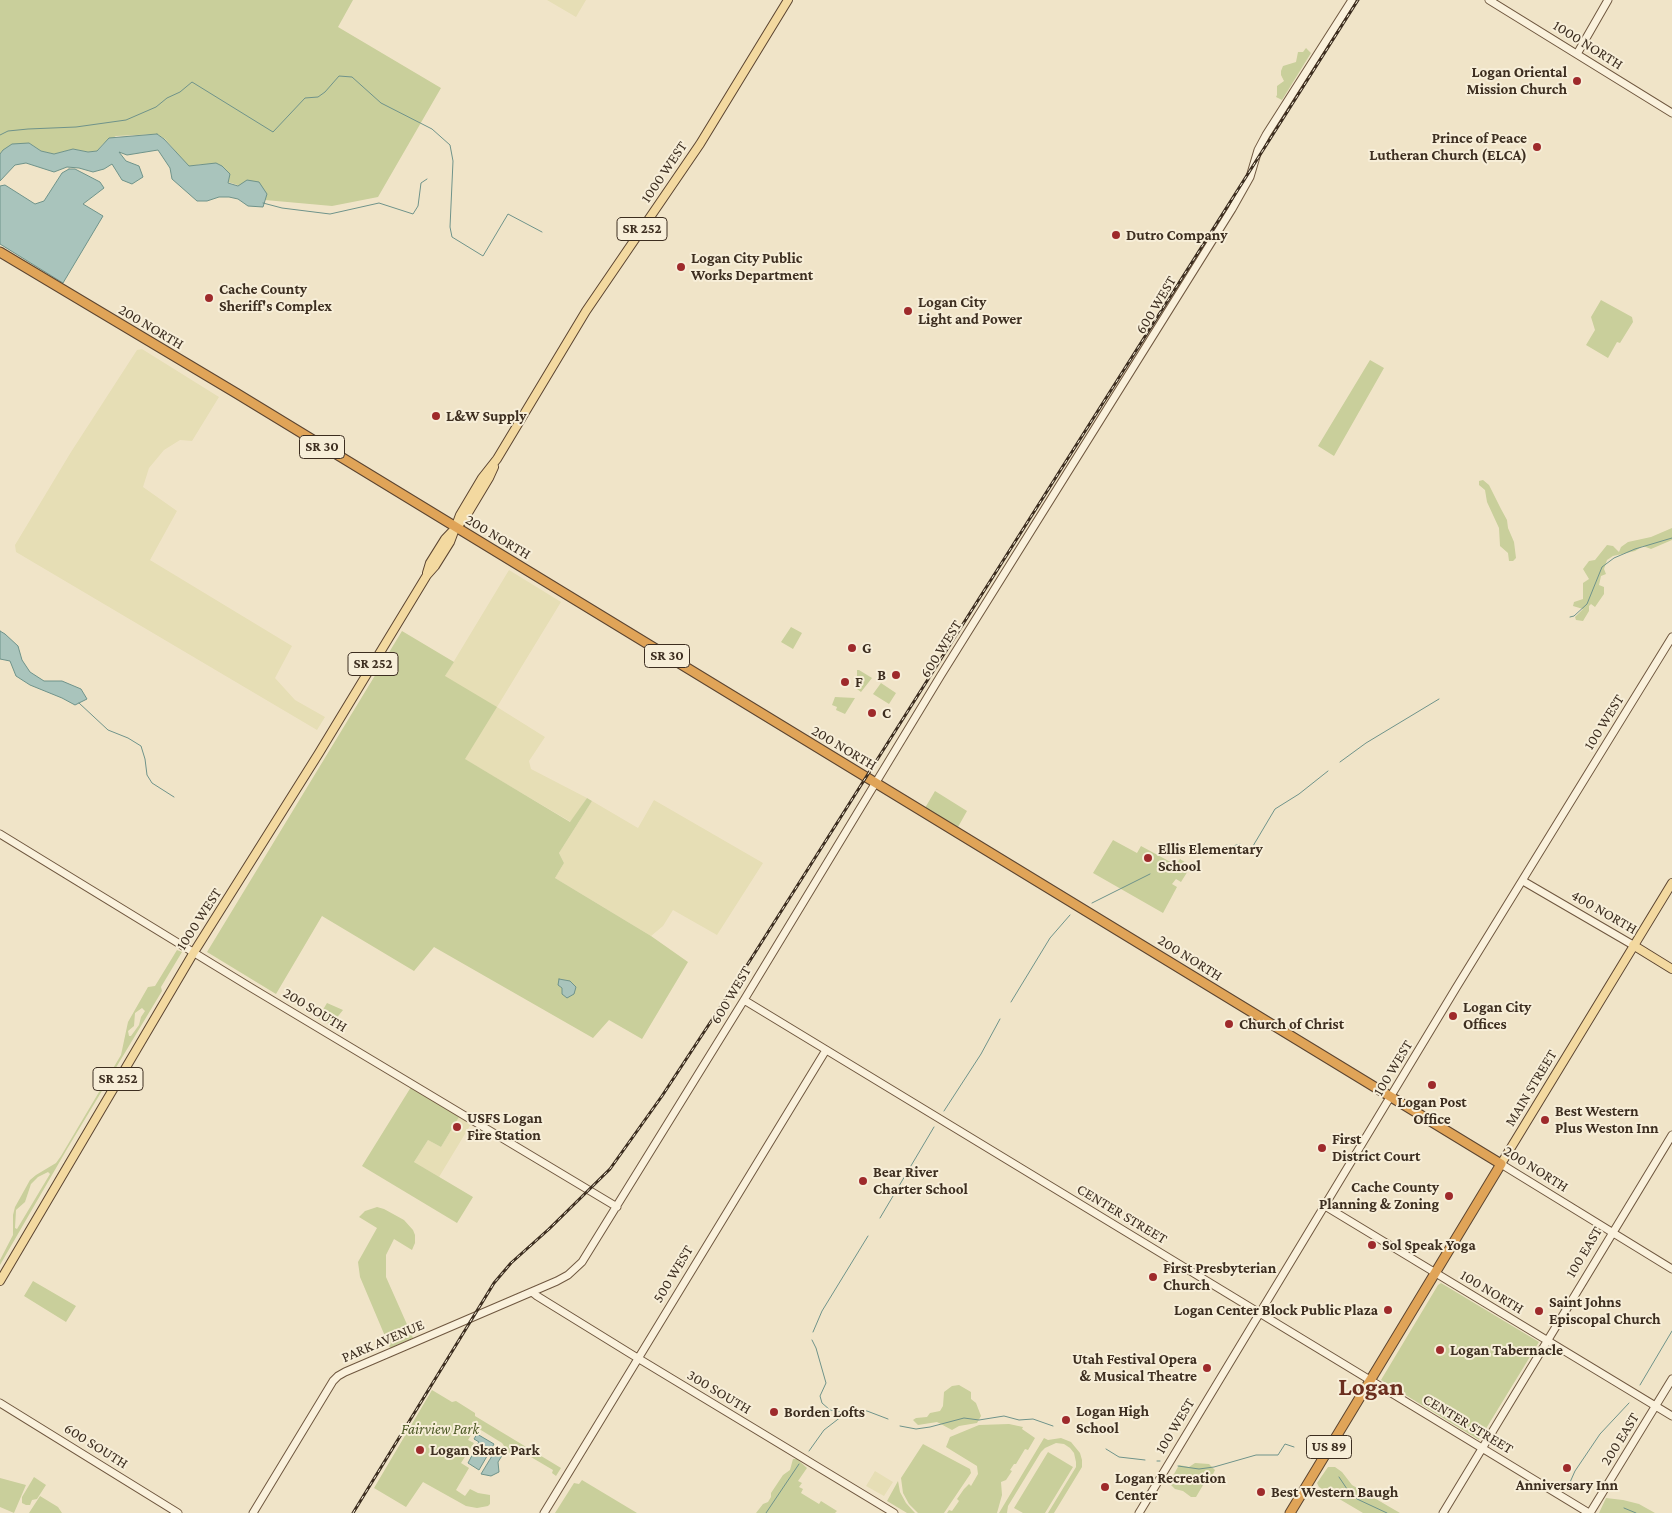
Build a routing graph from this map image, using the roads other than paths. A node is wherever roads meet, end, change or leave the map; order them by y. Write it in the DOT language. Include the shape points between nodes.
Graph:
graph roads {
  1 [pos="788,0"];
  2 [pos="1352,0"];
  3 [pos="1489,0"];
  4 [pos="1608,0"];
  5 [pos="1576,54"];
  6 [pos="1672,112"];
  7 [pos="0,252"];
  8 [pos="455,528"];
  9 [pos="1672,637"];
  10 [pos="875,783"];
  11 [pos="0,834"];
  12 [pos="1523,880"];
  13 [pos="1672,883"];
  14 [pos="1633,945"];
  15 [pos="194,952"];
  16 [pos="1672,969"];
  17 [pos="744,1000"];
  18 [pos="826,1050"];
  19 [pos="1392,1096"];
  20 [pos="1672,1135"];
  21 [pos="1502,1164"];
  22 [pos="1325,1206"];
  23 [pos="617,1207"];
  24 [pos="1612,1232"];
  25 [pos="1672,1269"];
  26 [pos="1434,1273"];
  27 [pos="0,1280"];
  28 [pos="532,1292"];
  29 [pos="1259,1314"];
  30 [pos="1547,1341"];
  31 [pos="638,1359"];
  32 [pos="1672,1379"];
  33 [pos="1369,1381"];
  34 [pos="0,1403"];
  35 [pos="1656,1407"];
  36 [pos="1672,1416"];
  37 [pos="1482,1449"];
  38 [pos="178,1513"];
  39 [pos="253,1513"];
  40 [pos="544,1513"];
  41 [pos="894,1513"];
  42 [pos="1139,1513"];
  43 [pos="1290,1513"];
  44 [pos="1443,1513"];
  45 [pos="1590,1513"];
  1 -- 8 [label="main road, 1000 WEST / SR 252" via="700,144 586,311 497,459 464,507"];
  2 -- 10 [label="street, 600 WEST" via="1266,135 1250,178 1232,209"];
  3 -- 5 [label="street, 1000 NORTH"];
  4 -- 5 [label="street"];
  5 -- 6 [label="street, 1000 NORTH"];
  7 -- 8 [label="highway, 200 NORTH / SR 30"];
  8 -- 10 [label="highway, 200 NORTH / SR 30"];
  8 -- 15 [label="main road, 1000 WEST / SR 252" via="430,563 427,575 314,762"];
  9 -- 12 [label="street, 100 WEST"];
  10 -- 17 [label="street, 600 WEST"];
  10 -- 19 [label="highway, 200 NORTH / SR 30"];
  11 -- 15 [label="street, 200 SOUTH"];
  12 -- 14 [label="street, 400 NORTH"];
  12 -- 19 [label="street, 100 WEST"];
  13 -- 14 [label="main road, MAIN STREET"];
  14 -- 16 [label="main road, 400 NORTH"];
  14 -- 21 [label="main road, MAIN STREET / US 89"];
  15 -- 23 [label="street, 200 SOUTH"];
  15 -- 27 [label="main road, 1000 WEST / SR 252"];
  17 -- 18 [label="street, CENTER STREET"];
  17 -- 23 [label="street, 600 WEST"];
  18 -- 29 [label="street, CENTER STREET"];
  18 -- 31 [label="street, 500 WEST"];
  19 -- 21 [label="highway, 200 NORTH / SR 30"];
  19 -- 22 [label="street, 100 WEST"];
  20 -- 24 [label="street, 100 EAST"];
  21 -- 24 [label="street, 200 NORTH"];
  21 -- 26 [label="highway, MAIN STREET / US 89"];
  22 -- 26 [label="street, 100 NORTH"];
  22 -- 29 [label="street, 100 WEST"];
  23 -- 28 [label="street, 600 WEST" via="577,1268"];
  24 -- 25 [label="street, 200 NORTH"];
  24 -- 30 [label="street, 100 EAST"];
  26 -- 30 [label="street, 100 NORTH"];
  26 -- 33 [label="highway, MAIN STREET / US 89"];
  28 -- 31 [label="street, 300 SOUTH"];
  28 -- 39 [label="street, PARK AVENUE" via="338,1376"];
  29 -- 33 [label="street, CENTER STREET"];
  29 -- 42 [label="street, 100 WEST"];
  30 -- 35 [label="street, 100 NORTH"];
  30 -- 37 [label="street, 100 EAST"];
  31 -- 40 [label="street, 500 WEST"];
  31 -- 41 [label="street, 300 SOUTH"];
  32 -- 35 [label="street, 200 EAST"];
  33 -- 37 [label="street, CENTER STREET"];
  33 -- 43 [label="highway, MAIN STREET / US 89"];
  34 -- 38 [label="street, 600 SOUTH"];
  35 -- 36 [label="street, 100 NORTH"];
  35 -- 45 [label="street, 200 EAST"];
  37 -- 44 [label="street, 100 EAST"];
  37 -- 45 [label="street, CENTER STREET"];
}
